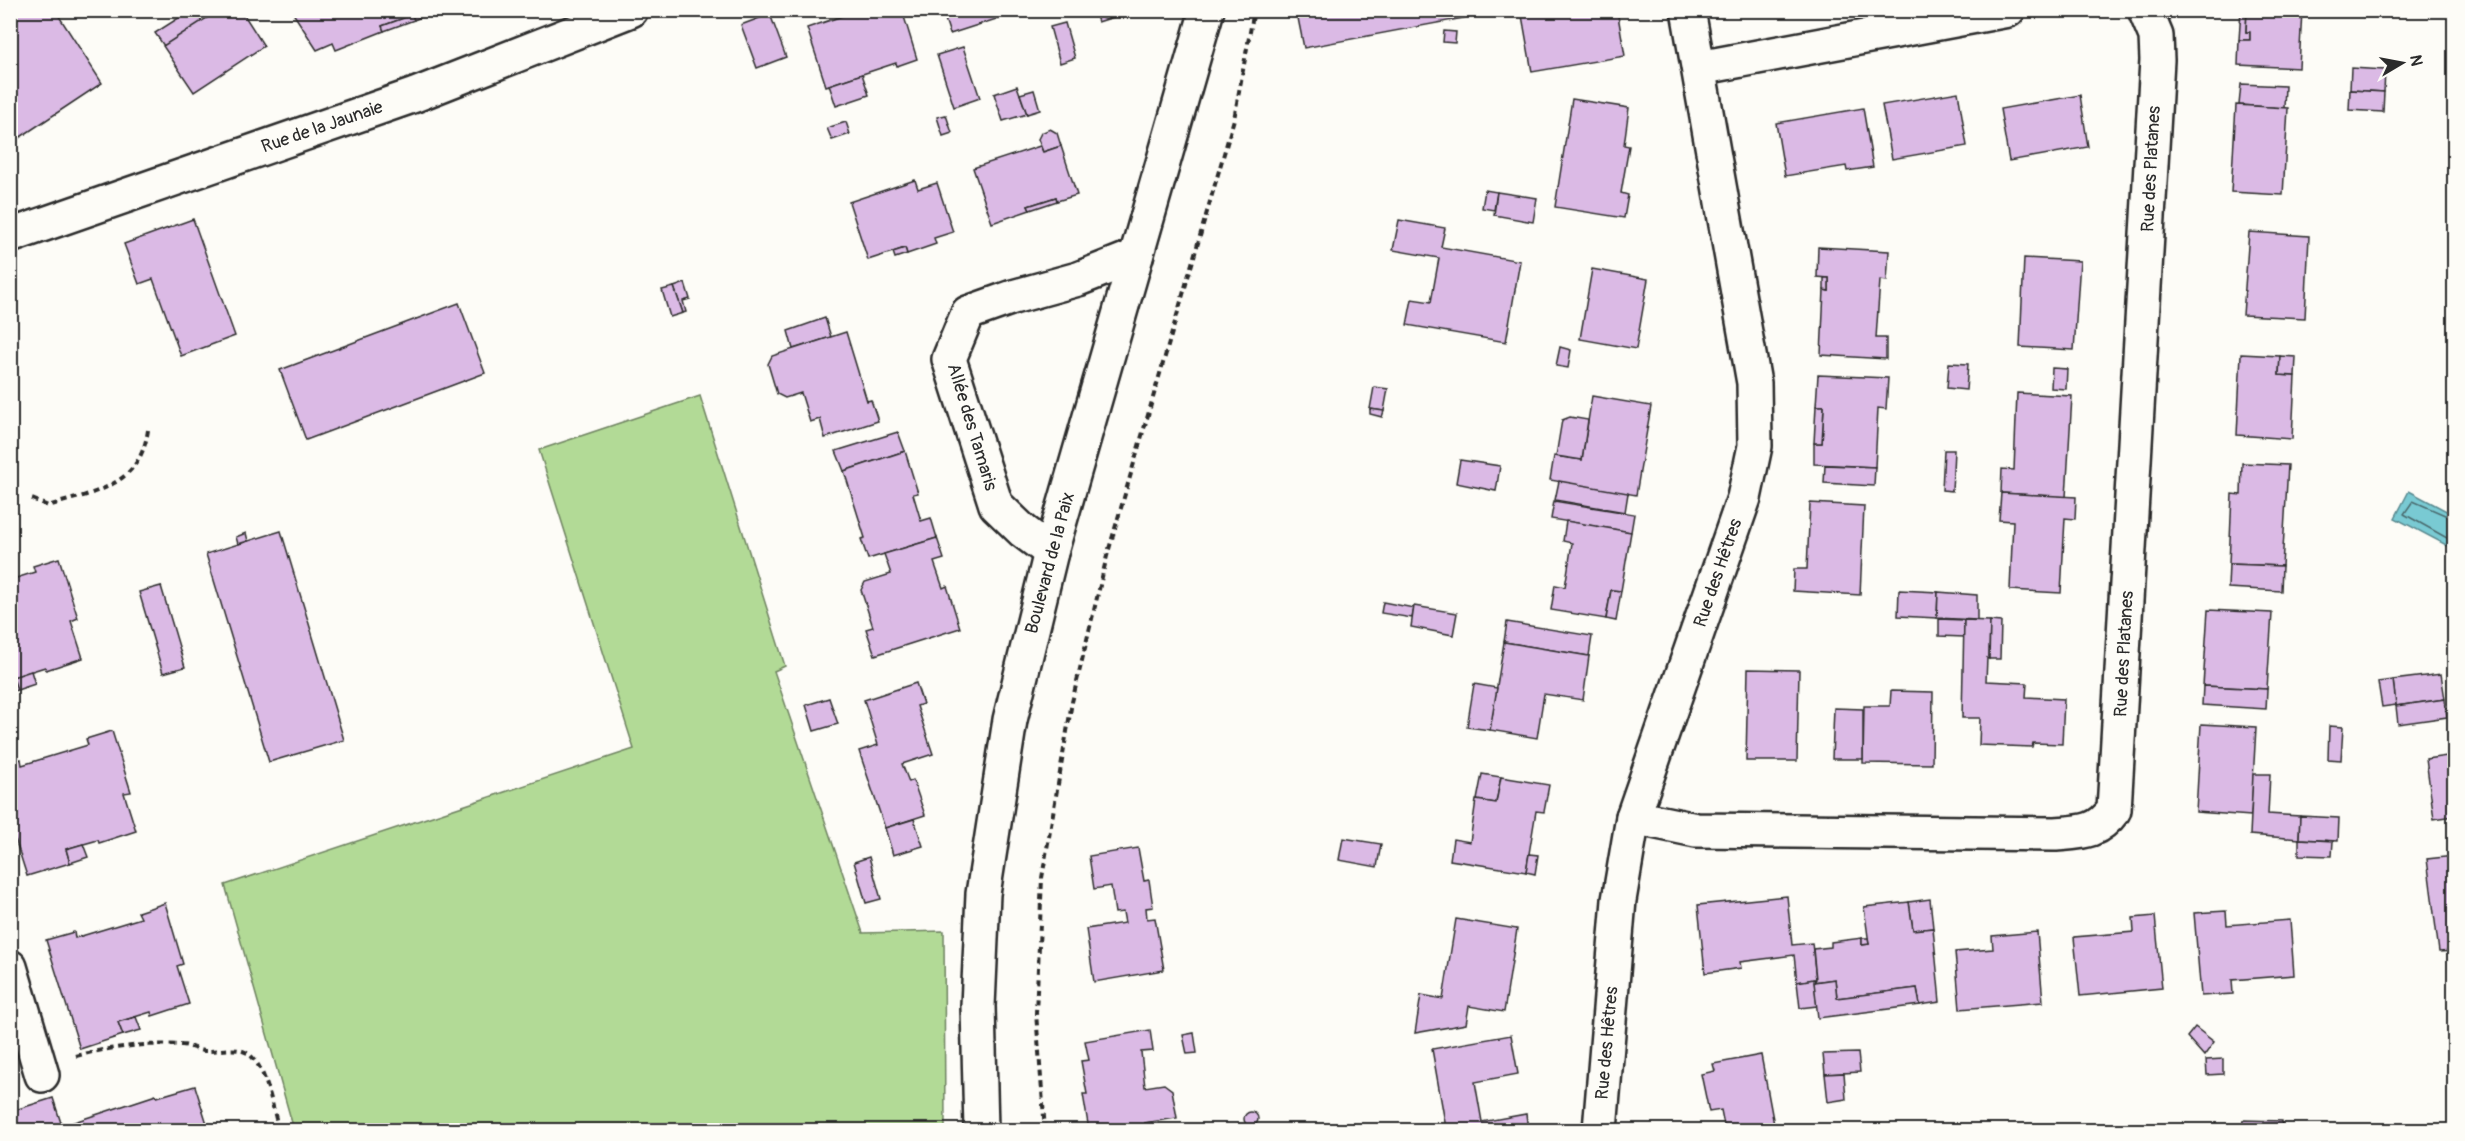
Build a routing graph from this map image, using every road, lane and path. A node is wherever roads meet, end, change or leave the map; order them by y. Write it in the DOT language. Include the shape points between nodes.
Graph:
graph roads {
  1 [pos="631,10"];
  2 [pos="1208,10"];
  3 [pos="1254,10"];
  4 [pos="1688,10"];
  5 [pos="2008,10"];
  6 [pos="2145,10"];
  7 [pos="1699,68"];
  8 [pos="10,236"];
  9 [pos="1136,256"];
  10 [pos="148,430"];
  11 [pos="32,499"];
  12 [pos="1051,552"];
  13 [pos="1633,817"];
  14 [pos="10,967"];
  15 [pos="41,1070"];
  16 [pos="279,1131"];
  17 [pos="981,1131"];
  18 [pos="1045,1131"];
  19 [pos="1600,1131"];
  1 -- 8 [label="street, Rue de la Jaunaie" via="415,95"];
  2 -- 9 [label="street, Boulevard de la Paix"];
  3 -- 18 [label="path" via="1234,119 1107,556 1072,702 1042,878 1036,1013"];
  4 -- 7 [label="street, Rue des Hêtres"];
  5 -- 7 [label="street"];
  6 -- 13 [label="street, Rue des Platanes" via="2156,36 2157,60 2114,810 2104,824 2085,832 2056,834 1696,830"];
  7 -- 13 [label="street, Rue des Hêtres" via="1754,382 1755,446 1744,498"];
  9 -- 12 [label="street, Boulevard de la Paix"];
  9 -- 12 [label="street, Allée des Tamaris" via="968,314 949,359 996,505"];
  10 -- 11 [label="path" via="141,459 126,476 107,488 48,506"];
  12 -- 17 [label="street, Boulevard de la Paix" via="1010,720 982,894 978,1006"];
  13 -- 19 [label="street, Rue des Hêtres" via="1619,900"];
  14 -- 15 [label="street"];
  15 -- 16 [label="path" via="84,1054 139,1045 240,1049 252,1056 261,1069"];
}
